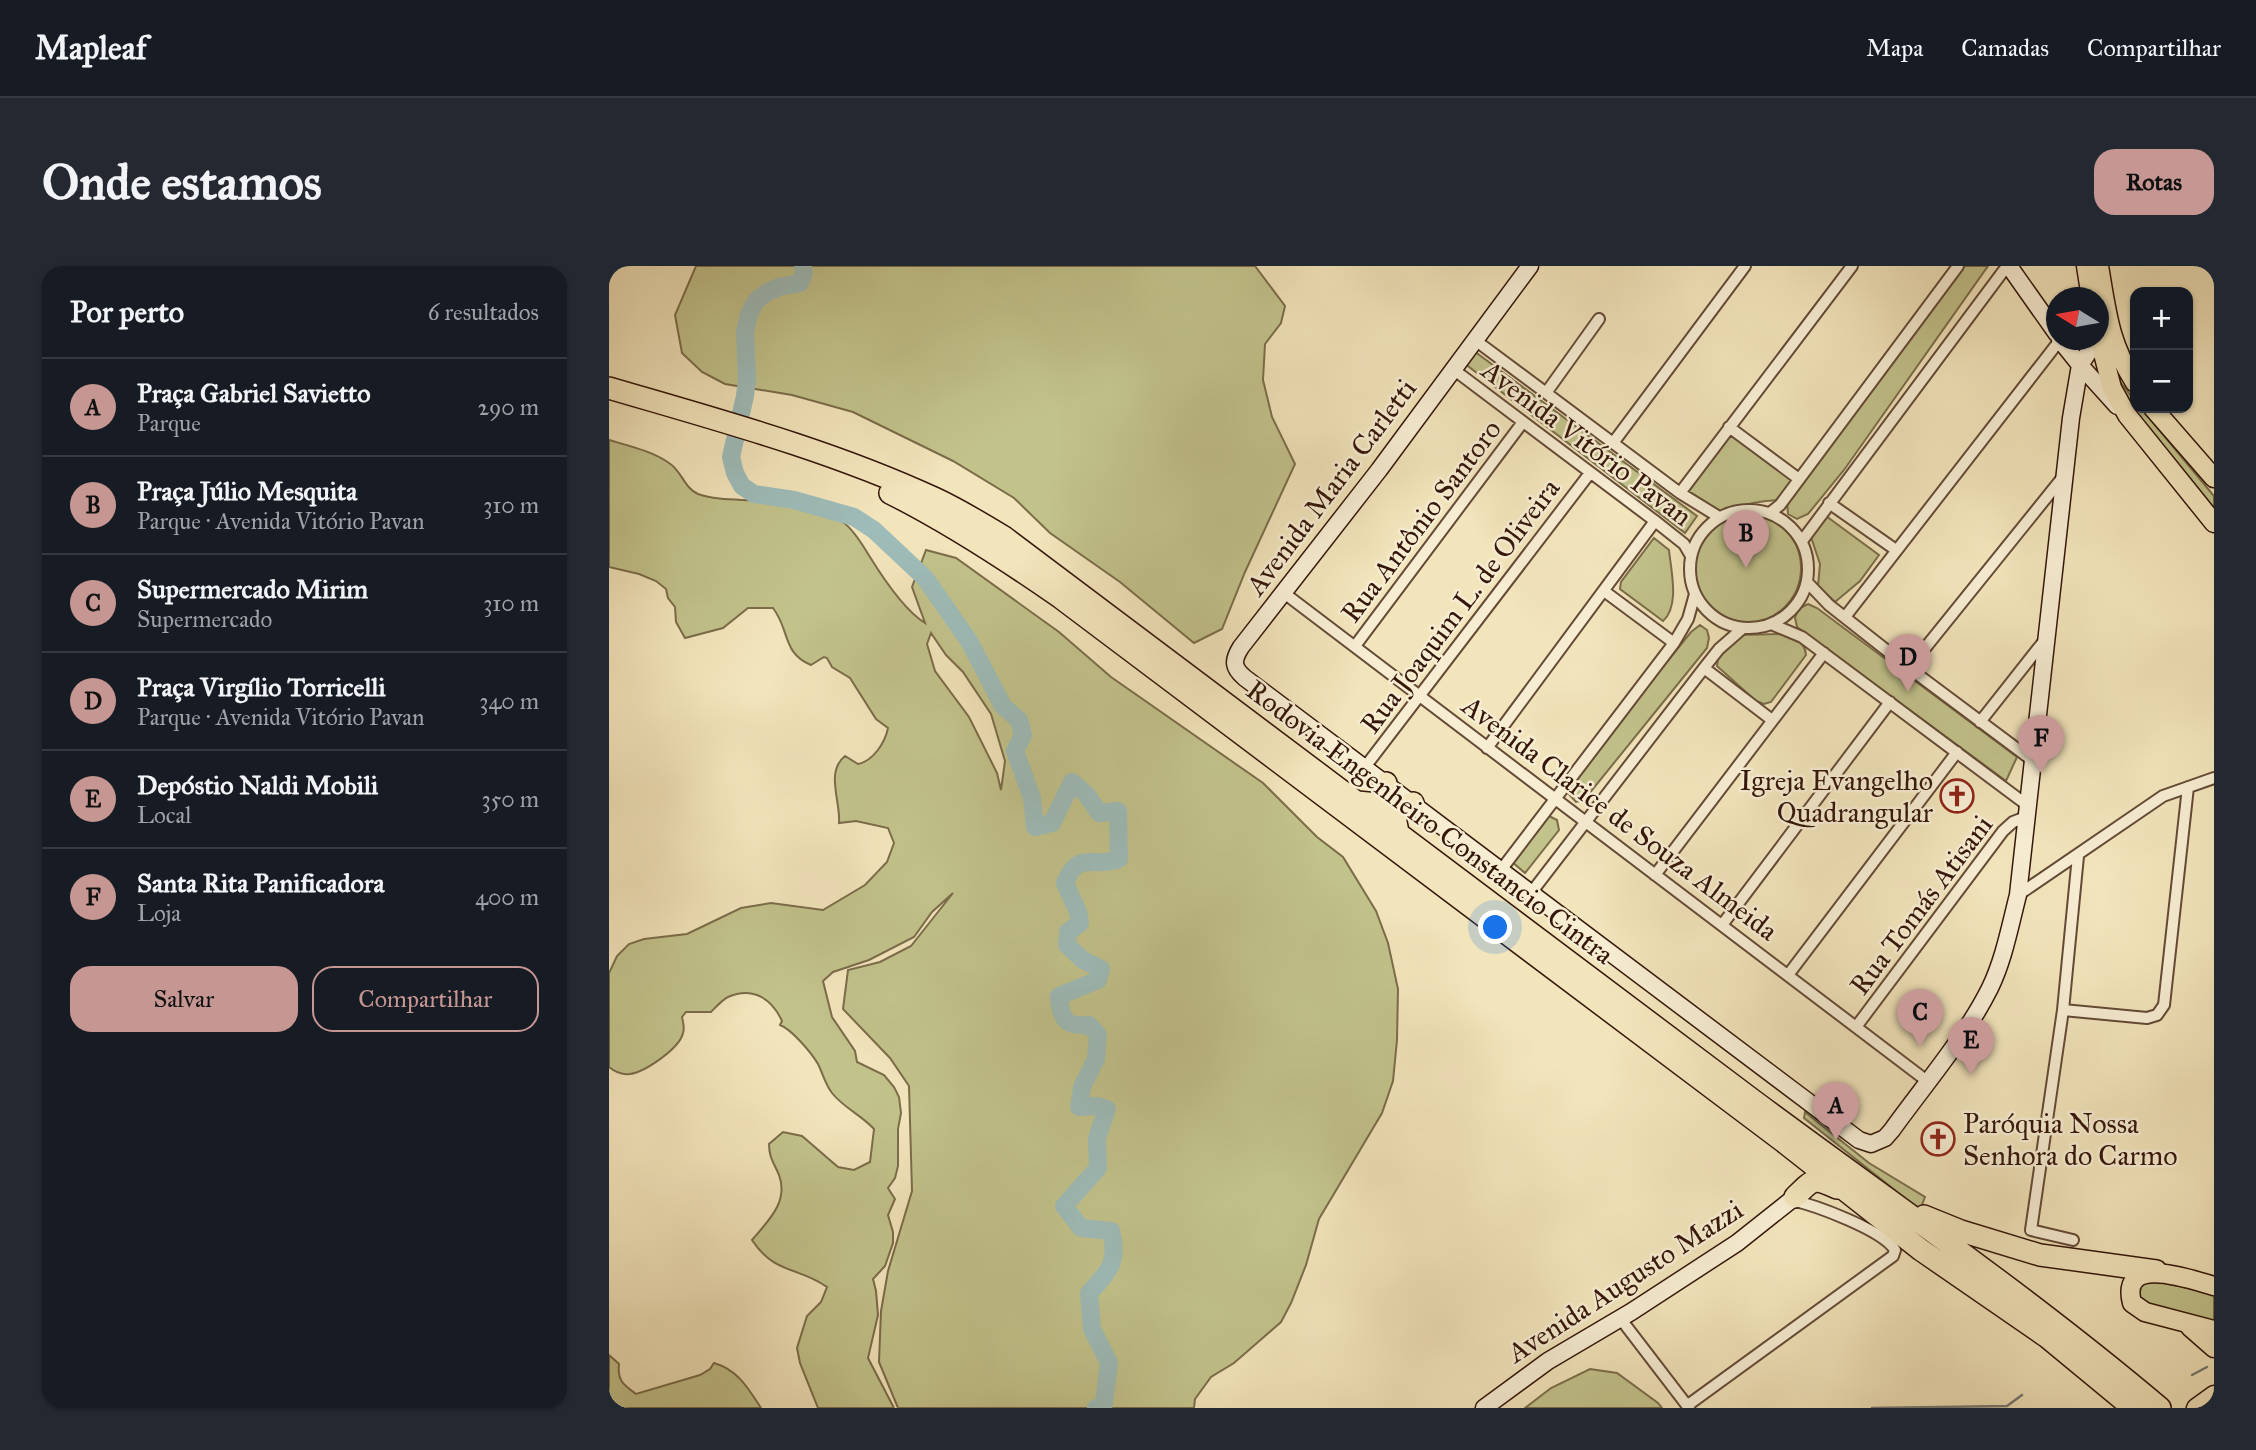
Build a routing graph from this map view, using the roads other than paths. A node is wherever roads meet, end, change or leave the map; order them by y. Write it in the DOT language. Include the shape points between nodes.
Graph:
graph roads {
  1 [pos="1530,266"];
  2 [pos="1745,266"];
  3 [pos="1852,266"];
  4 [pos="1958,266"];
  5 [pos="2008,266"];
  6 [pos="2086,266"];
  7 [pos="2099,266"];
  8 [pos="2089,287"];
  9 [pos="1599,318"];
  10 [pos="2046,320"];
  11 [pos="1475,340"];
  12 [pos="2052,350"];
  13 [pos="2068,350"];
  14 [pos="2090,350"];
  15 [pos="2101,350"];
  16 [pos="2080,365"];
  17 [pos="1453,369"];
  18 [pos="2130,375"];
  19 [pos="609,388"];
  20 [pos="1546,393"];
  21 [pos="609,401"];
  22 [pos="2157,413"];
  23 [pos="2127,415"];
  24 [pos="1523,422"];
  25 [pos="1729,427"];
  26 [pos="721,428"];
  27 [pos="756,439"];
  28 [pos="1613,443"];
  29 [pos="1590,473"];
  30 [pos="2064,475"];
  31 [pos="2214,478"];
  32 [pos="1799,479"];
  33 [pos="1680,493"];
  34 [pos="1829,503"];
  35 [pos="1770,513"];
  36 [pos="1719,517"];
  37 [pos="1655,521"];
  38 [pos="2214,523"];
  39 [pos="1802,541"];
  40 [pos="1896,550"];
  41 [pos="1691,555"];
  42 [pos="1807,582"];
  43 [pos="1604,591"];
  44 [pos="1284,593"];
  45 [pos="1695,594"];
  46 [pos="1845,617"];
  47 [pos="1771,624"];
  48 [pos="1743,628"];
  49 [pos="2045,641"];
  50 [pos="1674,643"];
  51 [pos="1355,646"];
  52 [pos="1824,653"];
  53 [pos="1704,667"];
  54 [pos="1909,668"];
  55 [pos="2019,672"];
  56 [pos="2040,680"];
  57 [pos="1420,695"];
  58 [pos="1890,702"];
  59 [pos="1772,720"];
  60 [pos="1980,722"];
  61 [pos="1487,748"];
  62 [pos="1957,752"];
  63 [pos="2032,760"];
  64 [pos="1365,767"];
  65 [pos="2214,778"];
  66 [pos="1386,783"];
  67 [pos="2187,788"];
  68 [pos="1555,799"];
  69 [pos="1357,802"];
  70 [pos="1413,803"];
  71 [pos="2026,811"];
  72 [pos="1585,823"];
  73 [pos="1398,832"];
  74 [pos="2078,856"];
  75 [pos="1501,870"];
  76 [pos="1655,875"];
  77 [pos="1531,893"];
  78 [pos="2018,895"];
  79 [pos="1722,925"];
  80 [pos="1788,975"];
  81 [pos="2063,1010"];
  82 [pos="1856,1027"];
  83 [pos="1927,1081"];
  84 [pos="1784,1142"];
  85 [pos="1793,1198"];
  86 [pos="1862,1204"];
  87 [pos="1896,1205"];
  88 [pos="2073,1240"];
  89 [pos="2156,1271"];
  90 [pos="2214,1286"];
  91 [pos="1620,1318"];
  92 [pos="2181,1321"];
  93 [pos="2214,1331"];
  94 [pos="2214,1348"];
  95 [pos="1688,1407"];
  96 [pos="1484,1408"];
  97 [pos="2133,1408"];
  98 [pos="2159,1408"];
  1 -- 11 [label="street, Avenida Maria Carletti"];
  2 -- 28 [label="street"];
  3 -- 25 [label="street"];
  4 -- 32 [label="street"];
  5 -- 10 [label="street"];
  5 -- 34 [label="street"];
  6 -- 8 [label="main road"];
  7 -- 18 [label="main road" via="2113,342"];
  9 -- 20 [label="street"];
  11 -- 17 [label="street, Avenida Maria Carletti"];
  11 -- 20 [label="street, Avenida Vitório Pavan"];
  12 -- 40 [label="street"];
  13 -- 16 [label="street"];
  14 -- 16 [label="street"];
  15 -- 23 [label="main road" via="2112,388"];
  16 -- 23 [label="street"];
  16 -- 30 [label="street"];
  17 -- 24 [label="street, Avenida Vitório Pavan"];
  17 -- 44 [label="street, Avenida Maria Carletti"];
  19 -- 26 [label="highway, Rodovia Engenheiro Constancio Cintra"];
  20 -- 28 [label="street, Avenida Vitório Pavan"];
  21 -- 26 [label="highway, Rodovia Engenheiro Constancio Cintra"];
  22 -- 31 [label="main road"];
  23 -- 38 [label="main road"];
  24 -- 29 [label="street, Avenida Vitório Pavan"];
  24 -- 51 [label="street, Rua Antônio Santoro"];
  25 -- 32 [label="street"];
  25 -- 33 [label="street"];
  26 -- 27 [label="highway, Rodovia Engenheiro Constancio Cintra"];
  27 -- 69 [label="highway, Rodovia Engenheiro Constancio Cintra" via="892,480 1004,537"];
  27 -- 84 [label="highway, Rodovia Engenheiro Constancio Cintra" via="881,489 996,552"];
  28 -- 33 [label="street, Avenida Vitório Pavan"];
  29 -- 37 [label="street, Avenida Vitório Pavan"];
  29 -- 57 [label="street, Rua Joaquim L. de Oliveira"];
  30 -- 49 [label="street"];
  30 -- 54 [label="street"];
  32 -- 35 [label="street"];
  33 -- 36 [label="street, Avenida Vitório Pavan"];
  34 -- 39 [label="street"];
  34 -- 40 [label="street"];
  35 -- 36 [label="street" via="1752,509"];
  35 -- 39 [label="street" via="1784,520"];
  36 -- 41 [label="street" via="1702,533"];
  37 -- 41 [label="street, Avenida Vitório Pavan"];
  37 -- 43 [label="street"];
  39 -- 42 [label="street" via="1808,561"];
  40 -- 46 [label="street"];
  41 -- 45 [label="street"];
  42 -- 46 [label="street"];
  42 -- 47 [label="street" via="1795,607"];
  43 -- 50 [label="street"];
  43 -- 61 [label="street"];
  44 -- 51 [label="street, Avenida Clarice de Souza Almeida"];
  44 -- 64 [label="street, Avenida Maria Carletti" via="1241,647 1235,667"];
  45 -- 48 [label="street" via="1710,614"];
  45 -- 50 [label="street"];
  46 -- 54 [label="street"];
  47 -- 48 [label="street"];
  47 -- 52 [label="street"];
  48 -- 53 [label="street"];
  49 -- 55 [label="street"];
  49 -- 56 [label="street"];
  50 -- 68 [label="street"];
  51 -- 57 [label="street, Avenida Clarice de Souza Almeida"];
  52 -- 58 [label="street"];
  52 -- 59 [label="street"];
  53 -- 59 [label="street"];
  53 -- 72 [label="street"];
  54 -- 60 [label="street"];
  55 -- 56 [label="street" via="2032,672"];
  55 -- 60 [label="street"];
  56 -- 63 [label="street"];
  57 -- 61 [label="street, Avenida Clarice de Souza Almeida"];
  57 -- 64 [label="street, Rua Joaquim L. de Oliveira"];
  58 -- 62 [label="street"];
  58 -- 79 [label="street"];
  59 -- 76 [label="street"];
  60 -- 63 [label="street"];
  61 -- 68 [label="street, Avenida Clarice de Souza Almeida"];
  62 -- 71 [label="street"];
  62 -- 80 [label="street"];
  63 -- 71 [label="street"];
  64 -- 66 [label="street"];
  65 -- 67 [label="street"];
  66 -- 69 [label="highway" via="1378,804"];
  66 -- 70 [label="street"];
  67 -- 74 [label="street" via="2163,796"];
  67 -- 81 [label="street" via="2164,1006 2147,1018"];
  68 -- 72 [label="street, Avenida Clarice de Souza Almeida"];
  68 -- 75 [label="street"];
  69 -- 73 [label="highway, Rodovia Engenheiro Constancio Cintra"];
  70 -- 73 [label="highway" via="1397,810"];
  70 -- 75 [label="street"];
  71 -- 78 [label="street"];
  71 -- 82 [label="street, Rua Tomás Atisani" via="2003,831"];
  72 -- 76 [label="street, Avenida Clarice de Souza Almeida"];
  72 -- 77 [label="street"];
  73 -- 87 [label="highway, Rodovia Engenheiro Constancio Cintra"];
  74 -- 78 [label="street"];
  74 -- 81 [label="street"];
  75 -- 77 [label="street"];
  76 -- 79 [label="street, Avenida Clarice de Souza Almeida"];
  77 -- 83 [label="street" via="1859,1140 1871,1144 1885,1138"];
  78 -- 83 [label="street" via="1991,985"];
  79 -- 80 [label="street, Avenida Clarice de Souza Almeida"];
  80 -- 82 [label="street, Avenida Clarice de Souza Almeida"];
  81 -- 88 [label="street" via="2031,1230"];
  82 -- 83 [label="street, Avenida Clarice de Souza Almeida"];
  84 -- 85 [label="highway" via="1801,1179"];
  84 -- 86 [label="highway, Rodovia Engenheiro Constancio Cintra"];
  85 -- 86 [label="highway" via="1819,1180"];
  85 -- 91 [label="street, Avenida Augusto Mazzi" via="1737,1243"];
  85 -- 95 [label="street" via="1868,1228 1891,1243 1893,1256"];
  86 -- 97 [label="highway, Rodovia Engenheiro Constancio Cintra" via="2047,1337"];
  87 -- 89 [label="highway" via="2040,1255"];
  87 -- 98 [label="highway, Rodovia Engenheiro Constancio Cintra" via="2101,1358"];
  89 -- 90 [label="main road"];
  89 -- 92 [label="main road" via="2135,1282 2132,1303 2145,1312"];
  91 -- 95 [label="street"];
  91 -- 96 [label="street, Avenida Augusto Mazzi"];
  92 -- 93 [label="main road"];
  92 -- 94 [label="main road"];
}
